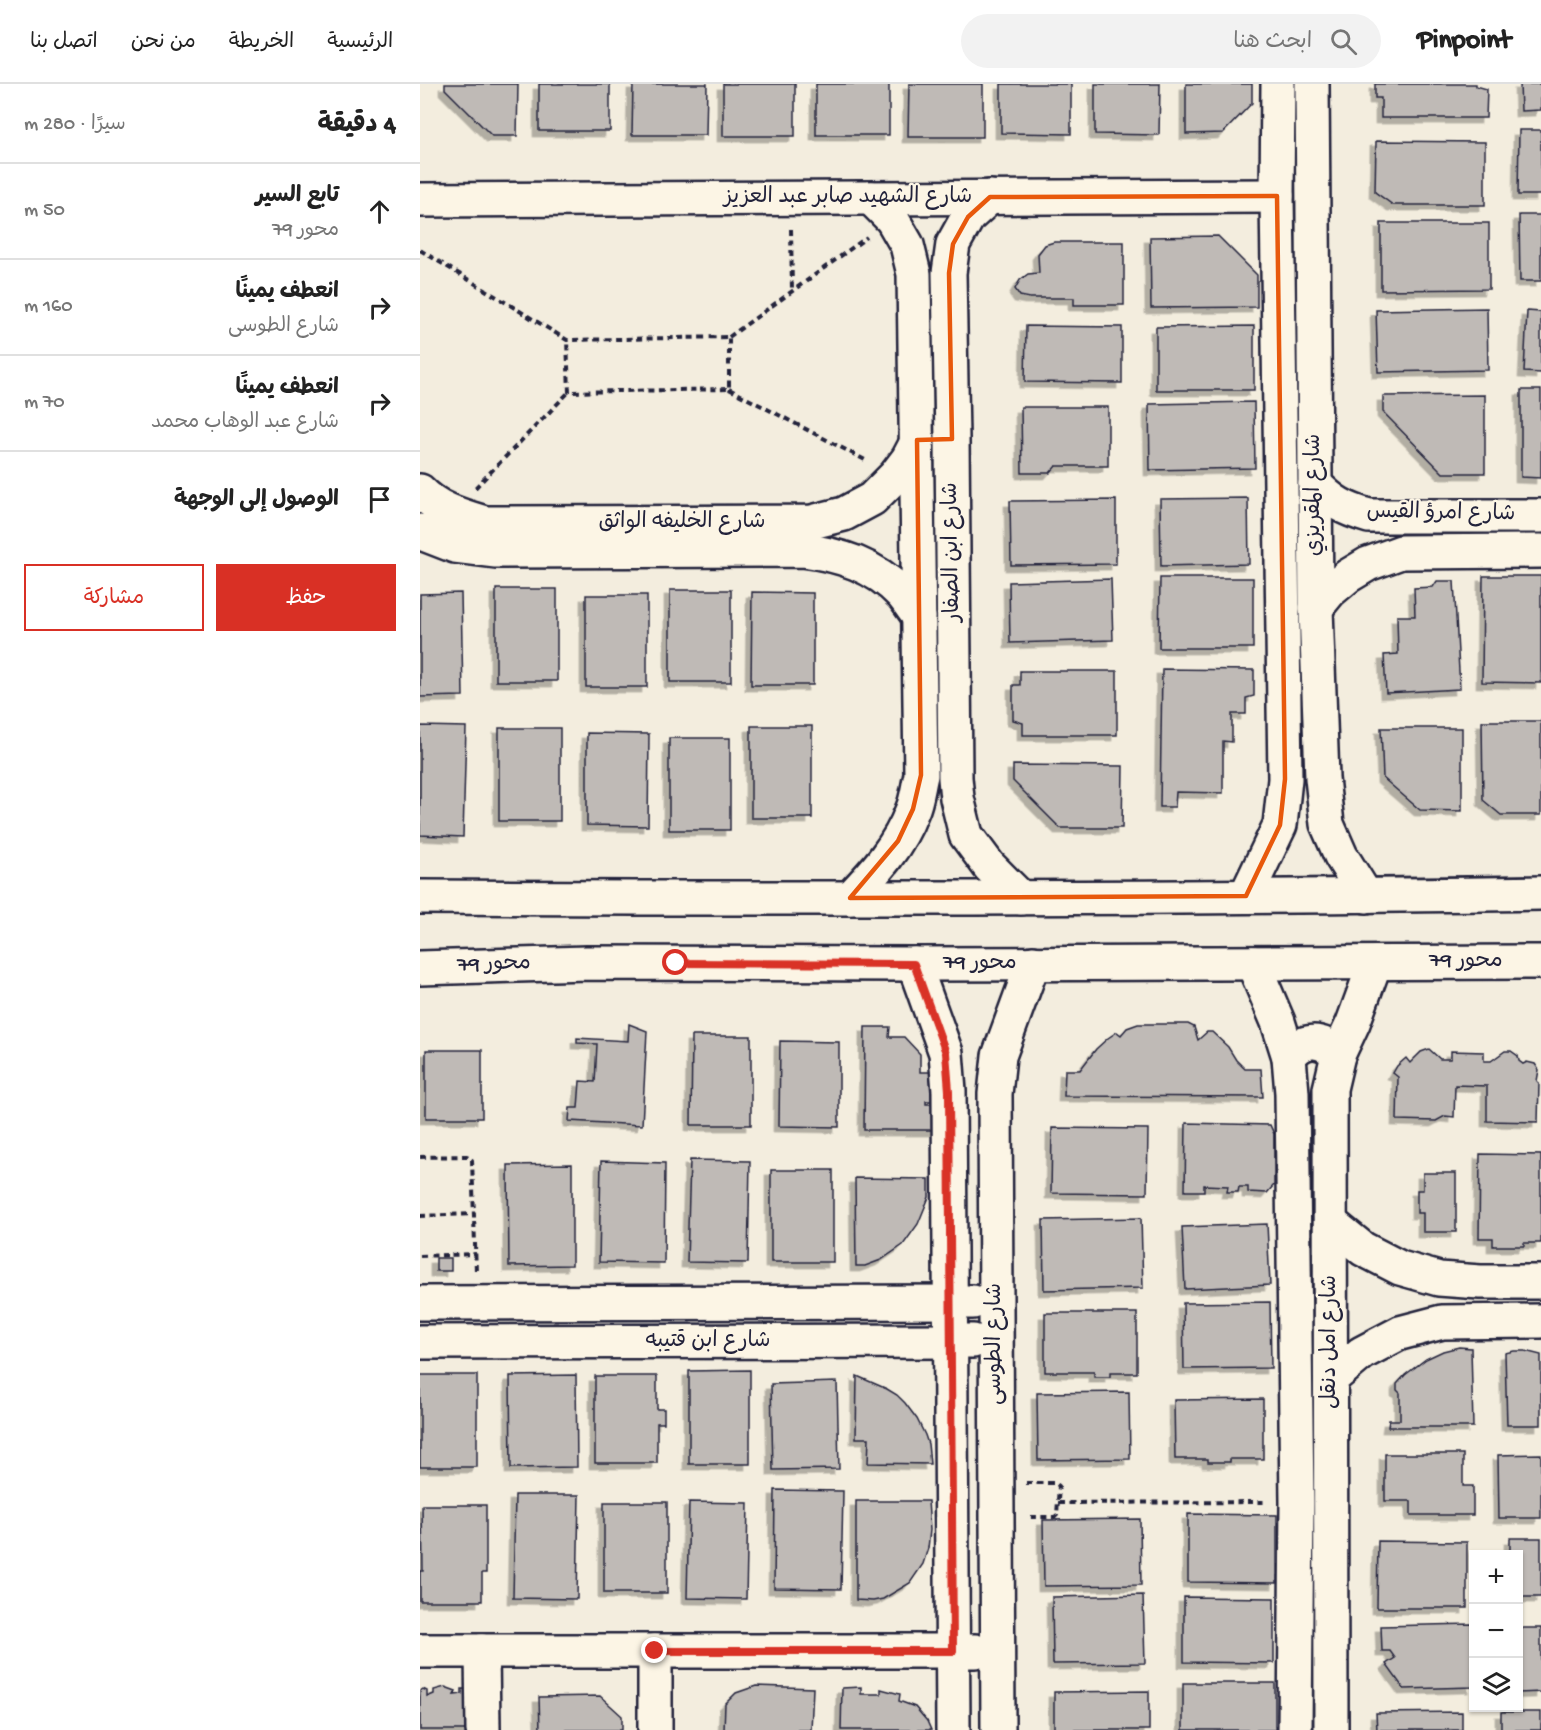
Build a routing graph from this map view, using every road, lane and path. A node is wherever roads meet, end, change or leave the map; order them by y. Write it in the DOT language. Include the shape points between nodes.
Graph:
graph roads {
  1 [pos="1278,84"];
  2 [pos="1312,84"];
  3 [pos="1277,196"];
  4 [pos="990,197"];
  5 [pos="791,198"];
  6 [pos="420,200"];
  7 [pos="881,208"];
  8 [pos="420,250"];
  9 [pos="792,291"];
  10 [pos="729,337"];
  11 [pos="567,340"];
  12 [pos="729,389"];
  13 [pos="569,392"];
  14 [pos="952,439"];
  15 [pos="917,440"];
  16 [pos="896,476"];
  17 [pos="1315,484"];
  18 [pos="420,491"];
  19 [pos="451,513"];
  20 [pos="1541,516"];
  21 [pos="420,531"];
  22 [pos="1541,551"];
  23 [pos="1316,608"];
  24 [pos="919,617"];
  25 [pos="1322,778"];
  26 [pos="1285,779"];
  27 [pos="1541,893"];
  28 [pos="1246,896"];
  29 [pos="1366,896"];
  30 [pos="420,897"];
  31 [pos="850,898"];
  32 [pos="1021,898"];
  33 [pos="1541,962"];
  34 [pos="1032,963"];
  35 [pos="1253,963"];
  36 [pos="1375,963"];
  37 [pos="914,964"];
  38 [pos="420,968"];
  39 [pos="1338,1055"];
  40 [pos="1289,1057"];
  41 [pos="420,1157"];
  42 [pos="474,1214"];
  43 [pos="420,1216"];
  44 [pos="1331,1223"];
  45 [pos="476,1254"];
  46 [pos="420,1256"];
  47 [pos="1541,1282"];
  48 [pos="951,1302"];
  49 [pos="996,1302"];
  50 [pos="420,1303"];
  51 [pos="477,1303"];
  52 [pos="1541,1321"];
  53 [pos="951,1341"];
  54 [pos="996,1341"];
  55 [pos="420,1342"];
  56 [pos="1331,1379"];
  57 [pos="996,1482"];
  58 [pos="1297,1502"];
  59 [pos="1058,1503"];
  60 [pos="997,1517"];
  61 [pos="420,1651"];
  62 [pos="482,1651"];
  63 [pos="655,1651"];
  64 [pos="953,1651"];
  65 [pos="998,1651"];
  66 [pos="483,1730"];
  67 [pos="655,1730"];
  68 [pos="953,1730"];
  69 [pos="998,1730"];
  70 [pos="1295,1730"];
  71 [pos="1331,1730"];
  1 -- 3 [label="street, شارع المقريزي"];
  2 -- 17 [label="street, شارع المقريزي"];
  3 -- 4 [label="street, شارع الشهيد صابر عبد العزيز"];
  3 -- 26 [label="street, شارع المقريزي"];
  4 -- 7 [label="street, شارع الشهيد صابر عبد العزيز"];
  4 -- 14 [label="street, شارع ابن الصفار" via="968,217 953,244 949,273"];
  5 -- 6 [label="street, شارع الشهيد صابر عبد العزيز"];
  5 -- 7 [label="street, شارع الشهيد صابر عبد العزيز"];
  5 -- 9 [label="path"];
  7 -- 9 [label="path"];
  7 -- 15 [label="street, شارع ابن الصفار" via="907,245 914,274"];
  8 -- 11 [label="path"];
  9 -- 10 [label="path"];
  10 -- 11 [label="path"];
  10 -- 12 [label="path"];
  11 -- 13 [label="path"];
  12 -- 13 [label="path"];
  12 -- 16 [label="path"];
  13 -- 19 [label="path"];
  14 -- 15 [label="street"];
  14 -- 32 [label="street, شارع ابن الصفار" via="957,798 966,835 989,866"];
  15 -- 16 [label="street, شارع الخليفه الواثق"];
  15 -- 24 [label="street, شارع ابن الصفار"];
  16 -- 19 [label="street, شارع الخليفه الواثق" via="872,499 844,514 812,522 485,523"];
  17 -- 20 [label="street, شارع امرؤ القيس" via="1339,505 1369,516"];
  17 -- 23 [label="street, شارع المقريزي"];
  18 -- 19 [label="street, شارع الخليفه الواثق"];
  21 -- 24 [label="street, شارع الخليفه الواثق" via="455,546 496,551 802,550 830,554 881,576 902,594"];
  22 -- 23 [label="street, شارع امرؤ القيس" via="1401,552 1348,576"];
  23 -- 25 [label="street, شارع المقريزي"];
  24 -- 31 [label="street, شارع ابن الصفار" via="921,775 913,809 898,841"];
  25 -- 26 [label="street" via="1304,786"];
  25 -- 29 [label="street, شارع المقريزي" via="1327,824"];
  26 -- 28 [label="street, شارع المقريزي" via="1280,825"];
  27 -- 29 [label="street"];
  28 -- 29 [label="street"];
  28 -- 32 [label="street"];
  30 -- 31 [label="street"];
  31 -- 32 [label="street"];
  33 -- 36 [label="street, محور 79"];
  34 -- 35 [label="street, محور 79"];
  34 -- 37 [label="street, محور 79"];
  34 -- 49 [label="street, شارع الطوسى" via="999,1056 995,1094"];
  35 -- 36 [label="street, محور 79"];
  35 -- 40 [label="street, شارع امل دنقل"];
  36 -- 39 [label="street, شارع امل دنقل"];
  37 -- 38 [label="street, محور 79" via="587,963"];
  37 -- 48 [label="street, شارع الطوسى" via="946,1053"];
  39 -- 40 [label="street" via="1323,1043 1313,1042 1303,1044"];
  39 -- 44 [label="street, شارع امل دنقل" via="1330,1089"];
  40 -- 58 [label="street, شارع امل دنقل"];
  41 -- 42 [label="path" via="471,1158"];
  42 -- 43 [label="path"];
  42 -- 45 [label="path"];
  44 -- 47 [label="street" via="1363,1249 1400,1268 1439,1279"];
  44 -- 56 [label="street, شارع امل دنقل"];
  45 -- 46 [label="path"];
  45 -- 51 [label="path"];
  48 -- 49 [label="street, شارع ابن قتيبه"];
  48 -- 51 [label="street, شارع ابن قتيبه"];
  48 -- 53 [label="street, شارع الطوسى"];
  49 -- 54 [label="street, شارع الطوسى"];
  50 -- 51 [label="street, شارع ابن قتيبه"];
  52 -- 56 [label="street" via="1442,1322 1400,1333 1362,1353"];
  53 -- 54 [label="street, شارع ابن قتيبه"];
  53 -- 55 [label="street, شارع ابن قتيبه"];
  53 -- 64 [label="street, شارع الطوسى"];
  54 -- 57 [label="street, شارع الطوسى"];
  56 -- 71 [label="street, شارع امل دنقل"];
  57 -- 59 [label="path" via="1055,1483 1059,1486"];
  57 -- 60 [label="street, شارع الطوسى"];
  58 -- 59 [label="path"];
  58 -- 70 [label="street, شارع امل دنقل"];
  59 -- 60 [label="path" via="1055,1517"];
  60 -- 65 [label="street, شارع الطوسى"];
  61 -- 62 [label="street"];
  62 -- 63 [label="street"];
  62 -- 66 [label="street"];
  63 -- 64 [label="street"];
  63 -- 67 [label="street"];
  64 -- 65 [label="street"];
  64 -- 68 [label="street, شارع الطوسى"];
  65 -- 69 [label="street, شارع الطوسى"];
}
